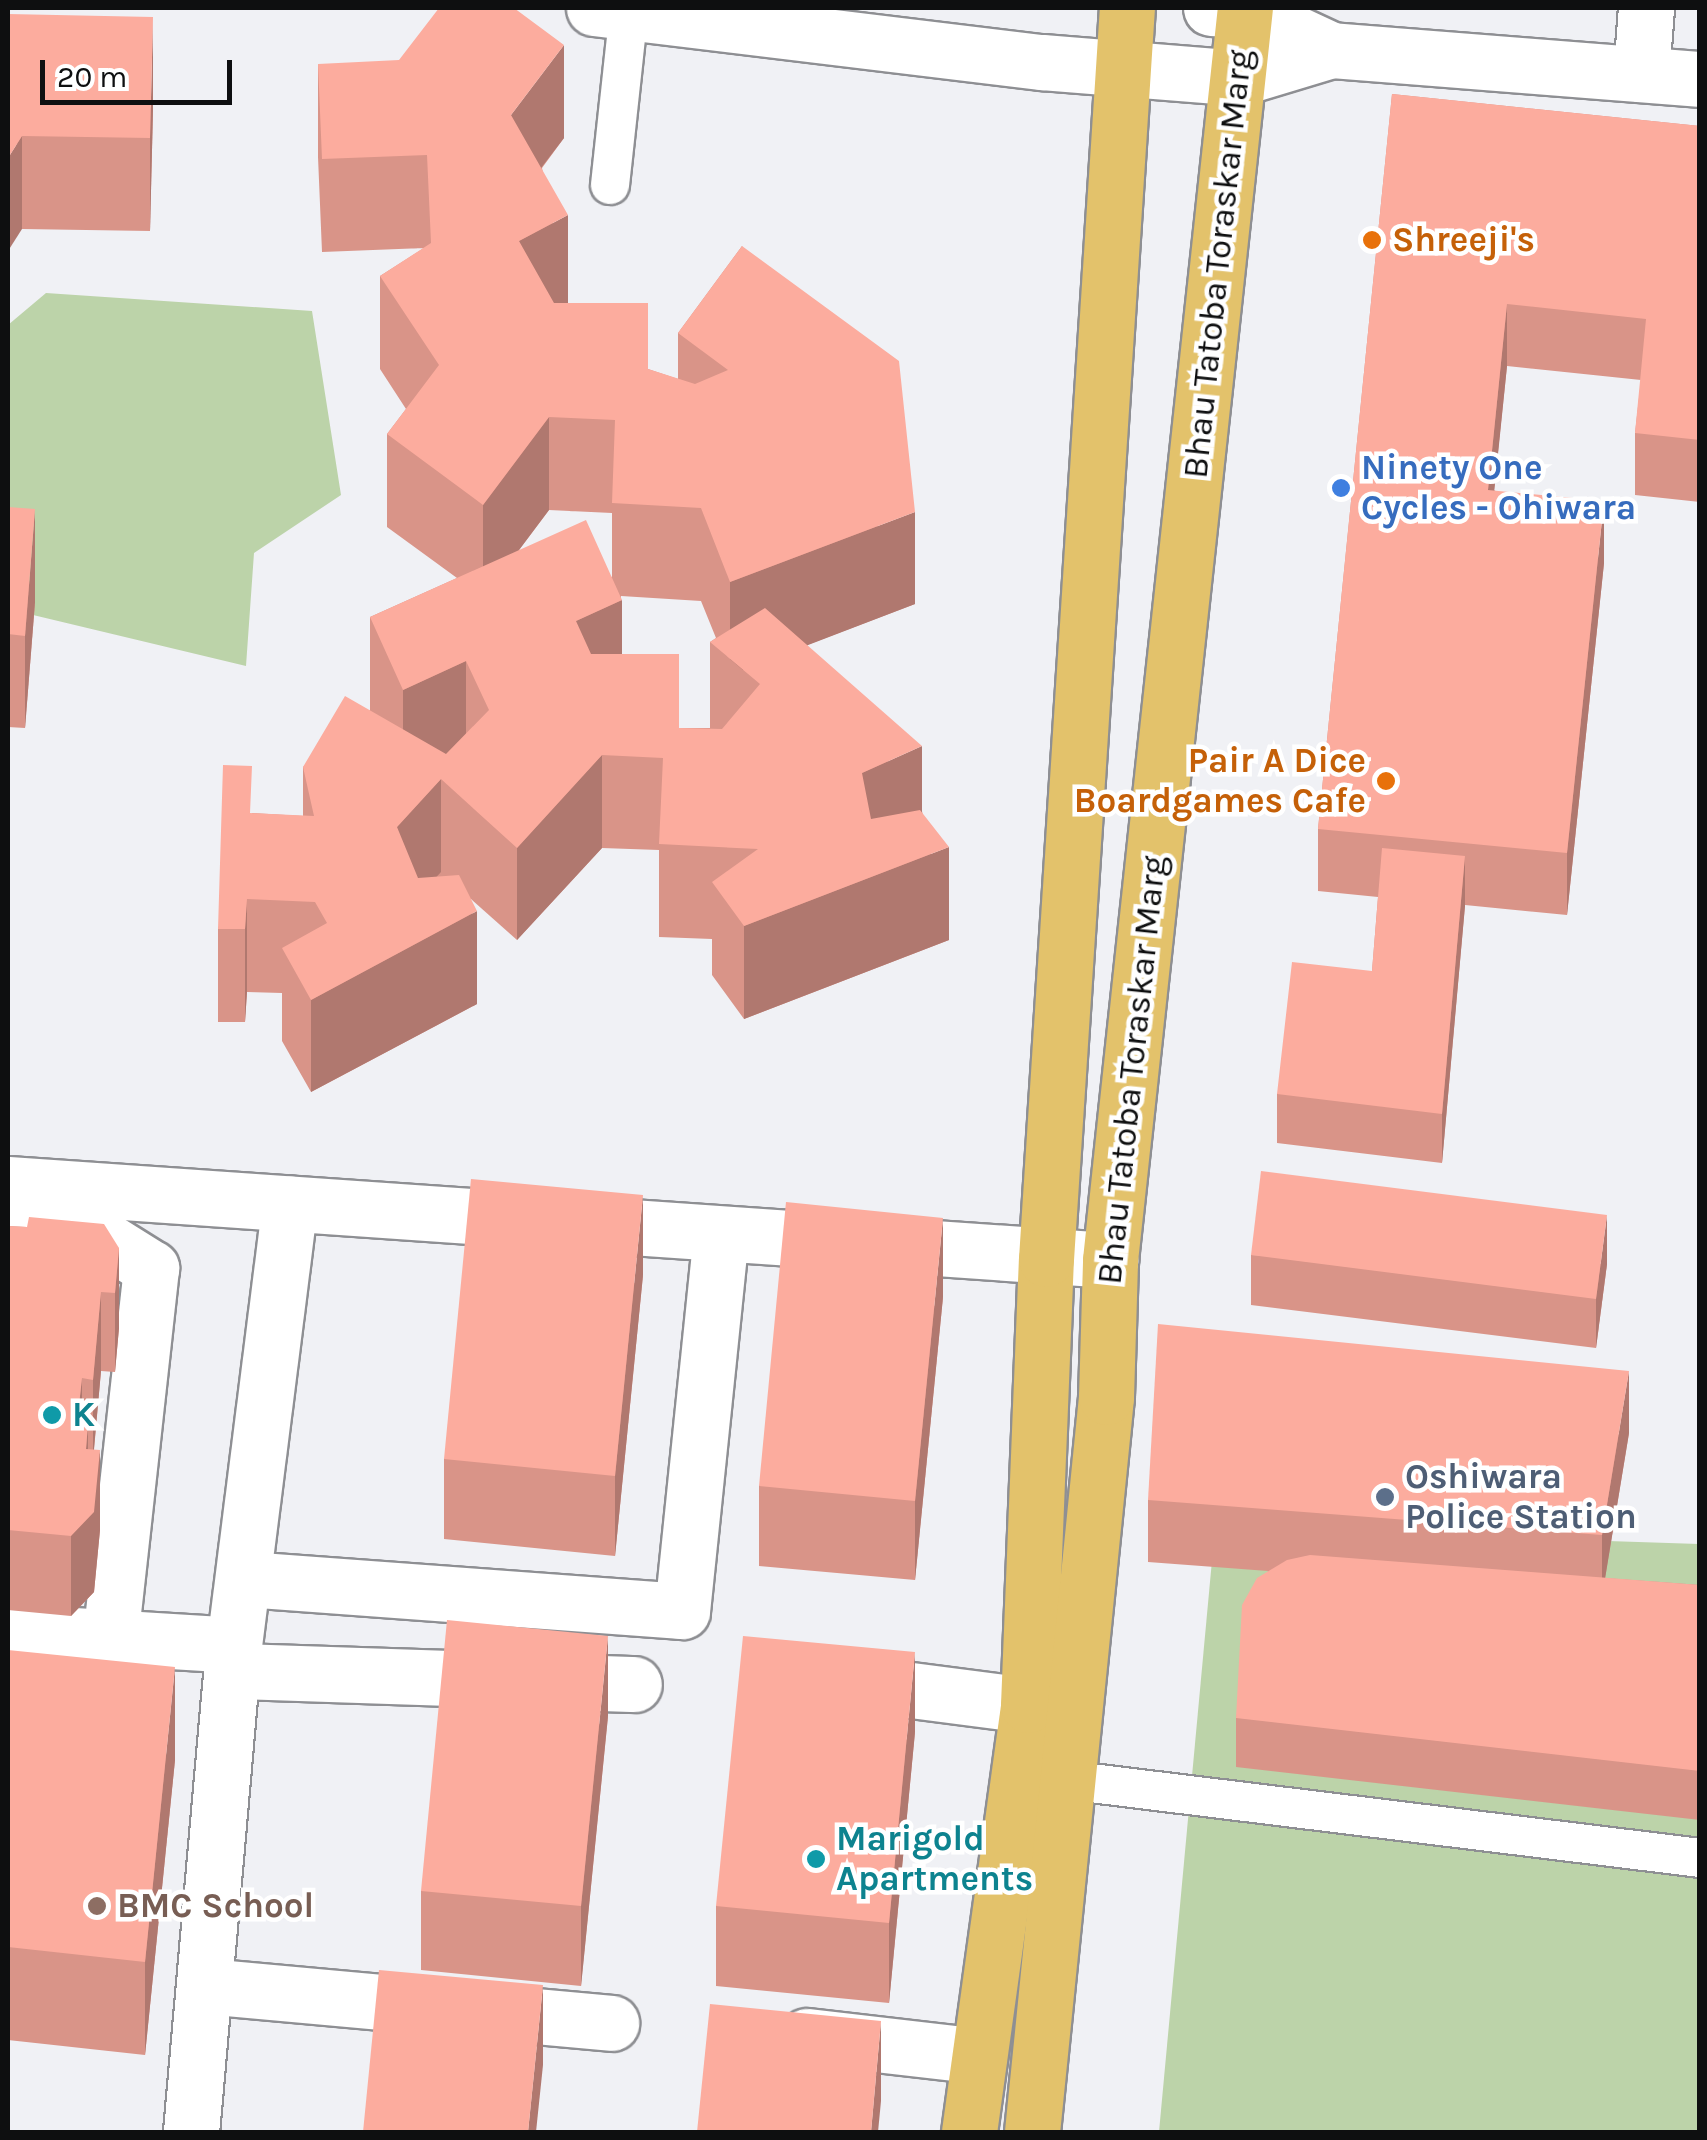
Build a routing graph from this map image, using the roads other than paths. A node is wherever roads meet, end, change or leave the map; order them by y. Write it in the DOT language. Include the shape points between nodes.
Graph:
graph roads {
  1 [pos="1128,8"];
  2 [pos="1234,8"];
  3 [pos="1646,8"];
  4 [pos="612,9"];
  5 [pos="1331,50"];
  6 [pos="1126,68"];
  7 [pos="1641,74"];
  8 [pos="1239,78"];
  9 [pos="1700,78"];
  10 [pos="610,184"];
  11 [pos="8,1184"];
  12 [pos="290,1204"];
  13 [pos="8,1231"];
  14 [pos="721,1235"];
  15 [pos="1046,1259"];
  16 [pos="1110,1260"];
  17 [pos="246,1579"];
  18 [pos="8,1631"];
  19 [pos="110,1638"];
  20 [pos="235,1658"];
  21 [pos="783,1671"];
  22 [pos="634,1684"];
  23 [pos="1028,1705"];
  24 [pos="1067,1780"];
  25 [pos="1700,1858"];
  26 [pos="205,1986"];
  27 [pos="611,2022"];
  28 [pos="753,2030"];
  29 [pos="979,2056"];
  30 [pos="191,2132"];
  31 [pos="968,2132"];
  32 [pos="1032,2132"];
  1 -- 6 [label="main road, Bhau Tatoba Toraskar Marg"];
  2 -- 5 [label="street"];
  2 -- 8 [label="main road, Bhau Tatoba Toraskar Marg"];
  3 -- 7 [label="street"];
  4 -- 6 [label="street"];
  4 -- 10 [label="lane"];
  5 -- 7 [label="street"];
  5 -- 8 [label="street"];
  6 -- 8 [label="street"];
  6 -- 15 [label="main road, Bhau Tatoba Toraskar Marg"];
  7 -- 9 [label="street"];
  8 -- 16 [label="main road, Bhau Tatoba Toraskar Marg"];
  11 -- 12 [label="street"];
  12 -- 14 [label="street"];
  12 -- 17 [label="street"];
  13 -- 19 [label="street" via="102,1238 151,1268"];
  14 -- 15 [label="street"];
  14 -- 17 [label="street" via="682,1612"];
  15 -- 16 [label="street"];
  15 -- 23 [label="main road, Bhau Tatoba Toraskar Marg"];
  16 -- 24 [label="main road, Bhau Tatoba Toraskar Marg" via="1106,1397"];
  17 -- 20 [label="street"];
  18 -- 19 [label="street"];
  19 -- 20 [label="street"];
  20 -- 22 [label="street"];
  20 -- 26 [label="street"];
  21 -- 23 [label="street"];
  23 -- 29 [label="main road, Bhau Tatoba Toraskar Marg"];
  24 -- 25 [label="lane"];
  24 -- 32 [label="main road, Bhau Tatoba Toraskar Marg"];
  26 -- 27 [label="street"];
  26 -- 30 [label="street"];
  28 -- 29 [label="street"];
  29 -- 31 [label="main road, Bhau Tatoba Toraskar Marg"];
}
